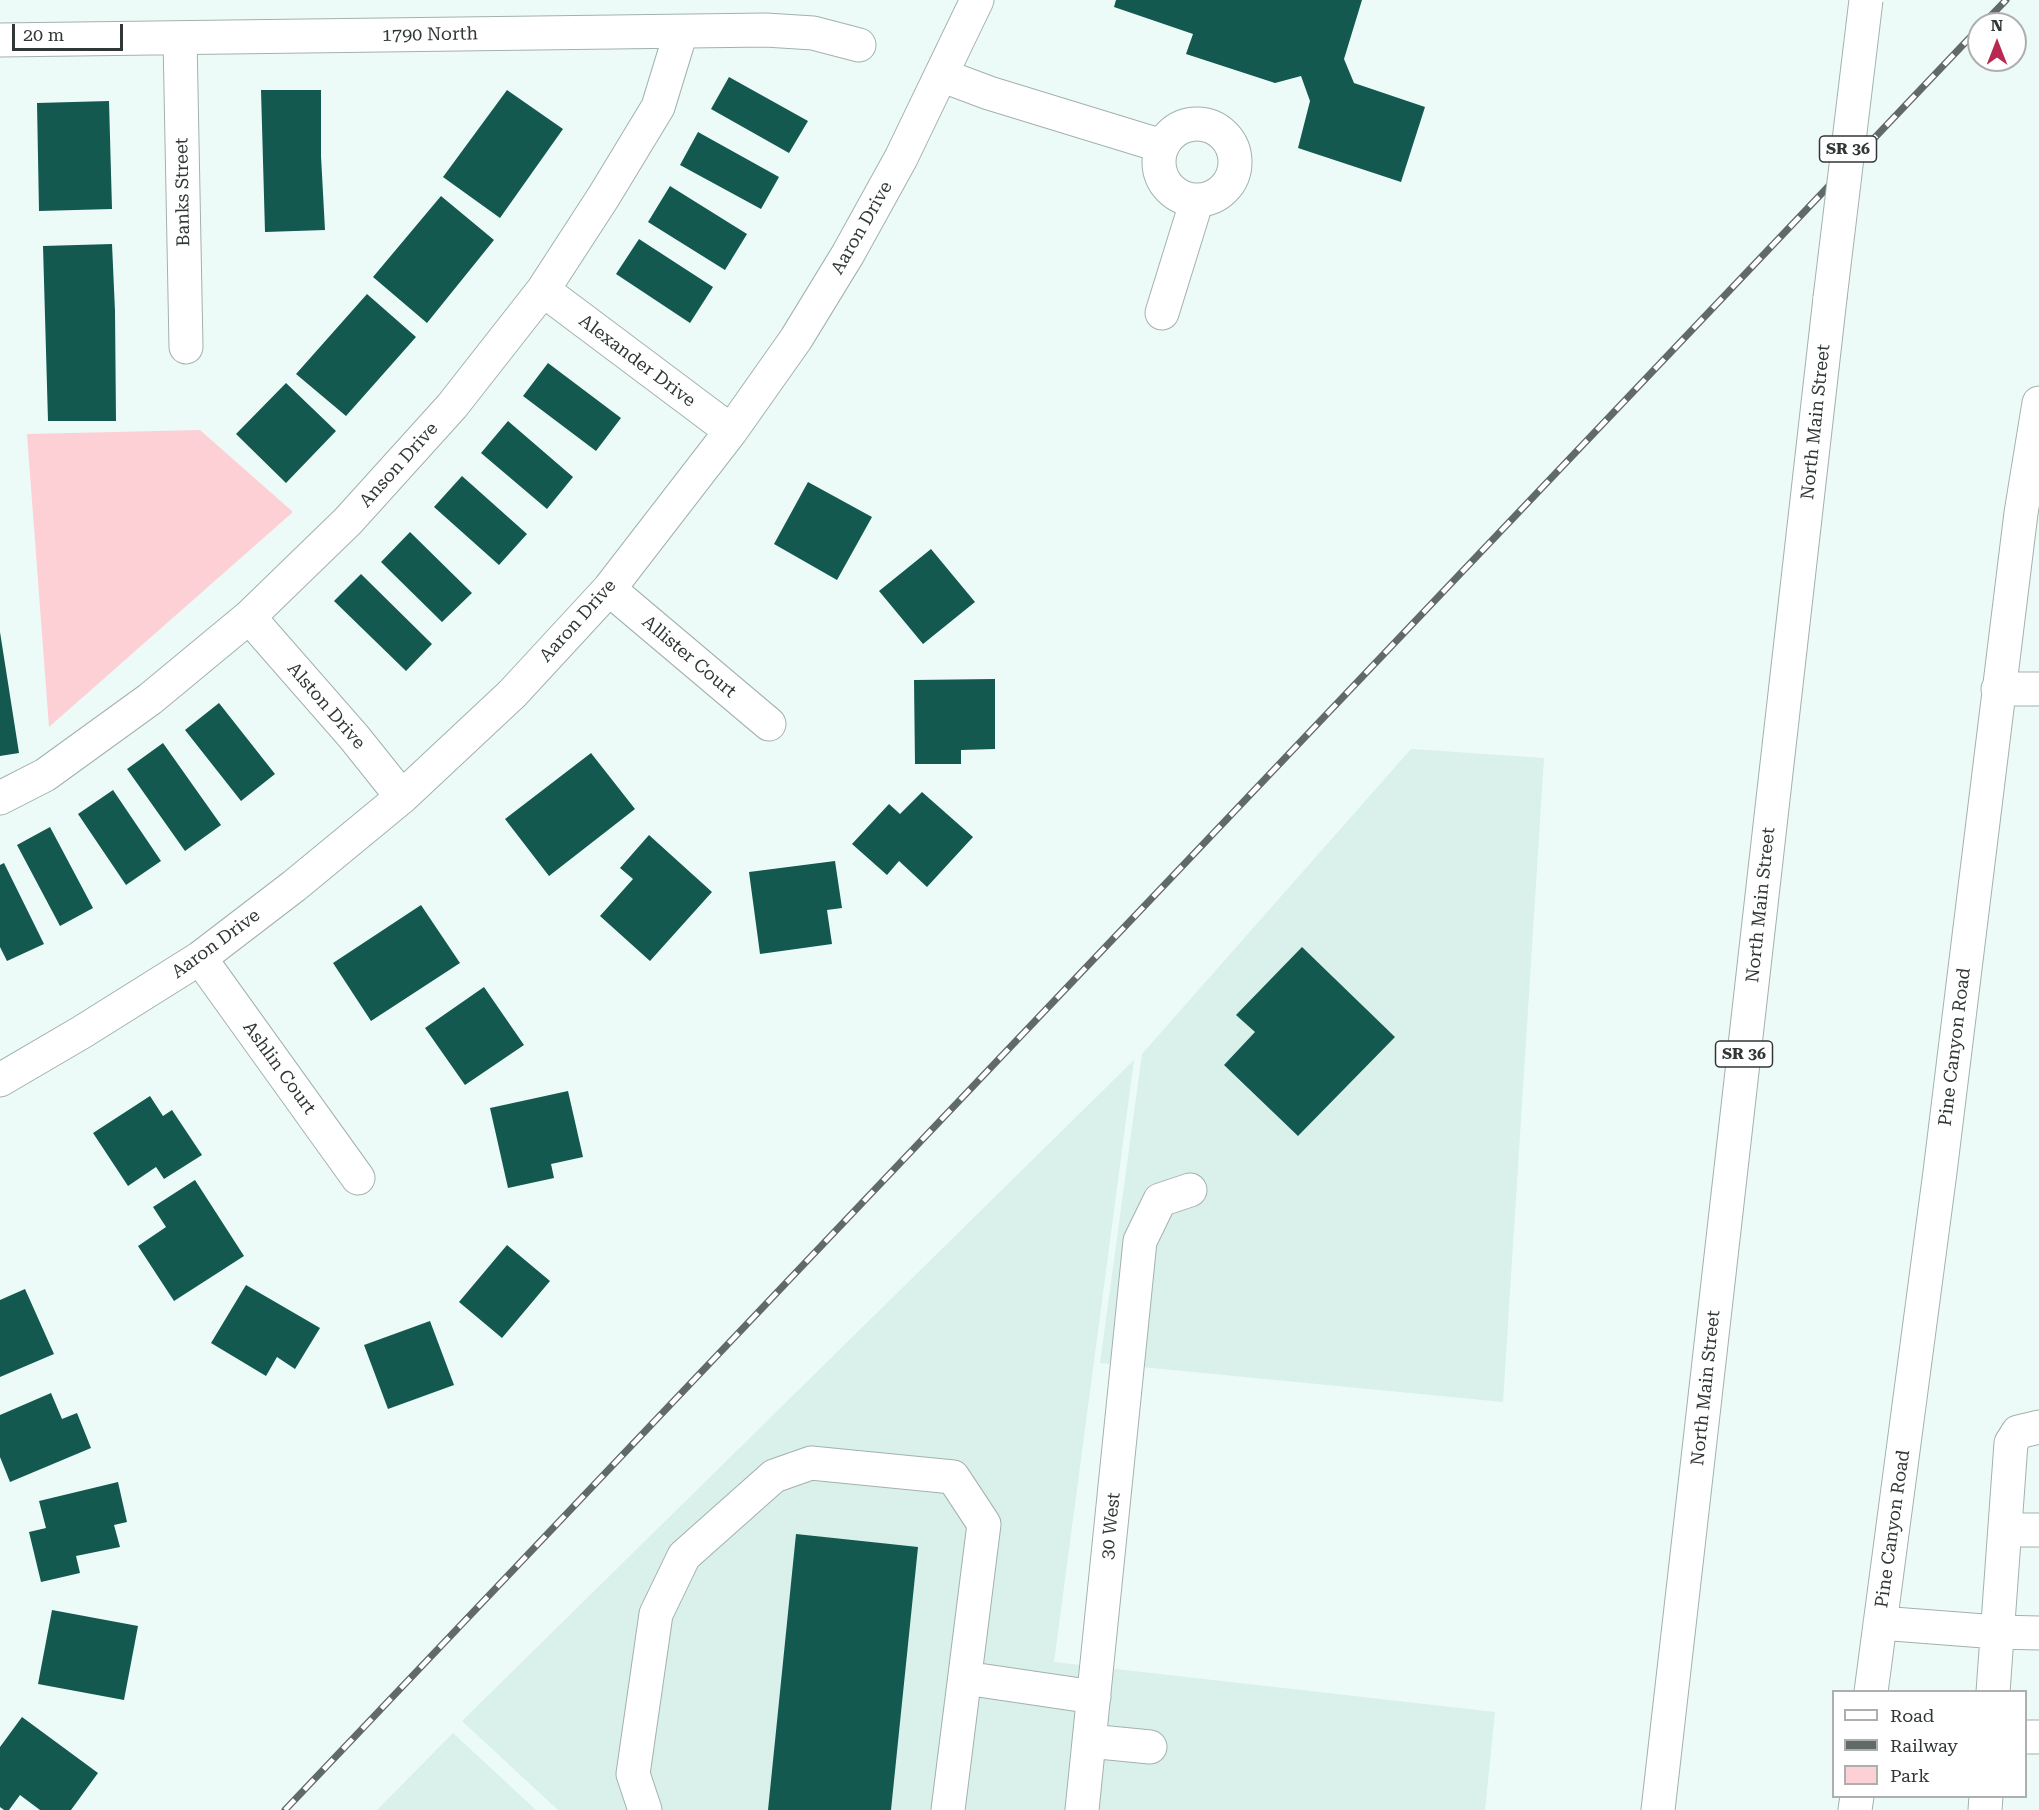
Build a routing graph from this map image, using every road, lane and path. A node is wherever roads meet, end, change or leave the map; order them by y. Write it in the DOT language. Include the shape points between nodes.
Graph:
graph roads {
  1 [pos="977,0"];
  2 [pos="1866,0"];
  3 [pos="681,32"];
  4 [pos="180,38"];
  5 [pos="0,40"];
  6 [pos="859,45"];
  7 [pos="941,75"];
  8 [pos="1162,146"];
  9 [pos="1197,200"];
  10 [pos="543,290"];
  11 [pos="1162,313"];
  12 [pos="186,347"];
  13 [pos="2039,403"];
  14 [pos="731,431"];
  15 [pos="609,590"];
  16 [pos="249,617"];
  17 [pos="1998,689"];
  18 [pos="2039,689"];
  19 [pos="770,724"];
  20 [pos="402,797"];
  21 [pos="0,798"];
  22 [pos="200,958"];
  23 [pos="0,1080"];
  24 [pos="358,1178"];
  25 [pos="1190,1190"];
  26 [pos="2039,1427"];
  27 [pos="2005,1530"];
  28 [pos="2039,1530"];
  29 [pos="1880,1623"];
  30 [pos="1996,1632"];
  31 [pos="2039,1633"];
  32 [pos="964,1678"];
  33 [pos="1871,1690"];
  34 [pos="1993,1690"];
  35 [pos="1094,1697"];
  36 [pos="1089,1741"];
  37 [pos="1150,1747"];
  38 [pos="645,1810"];
  39 [pos="948,1810"];
  40 [pos="1082,1810"];
  41 [pos="1658,1810"];
  1 -- 7 [label="main road, Aaron Drive"];
  2 -- 41 [label="main road, North Main Street / SR 36, bridge"];
  3 -- 4 [label="main road, 1790 North"];
  3 -- 6 [label="main road, 1790 North" via="813,33"];
  3 -- 10 [label="main road, Anson Drive" via="658,107"];
  4 -- 5 [label="main road, 1790 North"];
  4 -- 12 [label="main road, Banks Street"];
  7 -- 8 [label="main road"];
  7 -- 14 [label="main road, Aaron Drive" via="848,254 796,339"];
  8 -- 9 [label="main road" via="1159,164 1165,182 1178,195"];
  8 -- 9 [label="main road" via="1173,132 1190,124 1208,125 1228,138 1236,161 1232,179 1220,193"];
  9 -- 11 [label="main road"];
  10 -- 14 [label="main road, Alexander Drive"];
  10 -- 16 [label="main road, Anson Drive" via="444,415 348,522"];
  13 -- 17 [label="main road, Pine Canyon Road" via="2020,513"];
  14 -- 15 [label="main road, Aaron Drive"];
  15 -- 19 [label="main road, Allister Court"];
  15 -- 20 [label="main road, Aaron Drive" via="512,694"];
  16 -- 20 [label="main road, Alston Drive"];
  16 -- 21 [label="main road, Anson Drive" via="150,699 45,776"];
  17 -- 18 [label="main road"];
  17 -- 29 [label="main road, Pine Canyon Road"];
  20 -- 22 [label="main road, Aaron Drive"];
  22 -- 23 [label="main road, Aaron Drive"];
  22 -- 24 [label="main road, Ashlin Court"];
  25 -- 35 [label="main road, 30 West" via="1160,1200 1140,1241"];
  26 -- 27 [label="main road" via="2018,1432 2011,1443"];
  27 -- 28 [label="main road"];
  27 -- 30 [label="main road"];
  29 -- 30 [label="main road"];
  29 -- 33 [label="main road, Pine Canyon Road"];
  30 -- 31 [label="main road"];
  30 -- 34 [label="main road"];
  32 -- 35 [label="main road"];
  32 -- 38 [label="main road" via="984,1524 953,1477 811,1463 774,1476 684,1556 656,1614 633,1774"];
  32 -- 39 [label="main road"];
  35 -- 36 [label="main road, 30 West"];
  36 -- 37 [label="main road"];
  36 -- 40 [label="main road, 30 West"];
}
